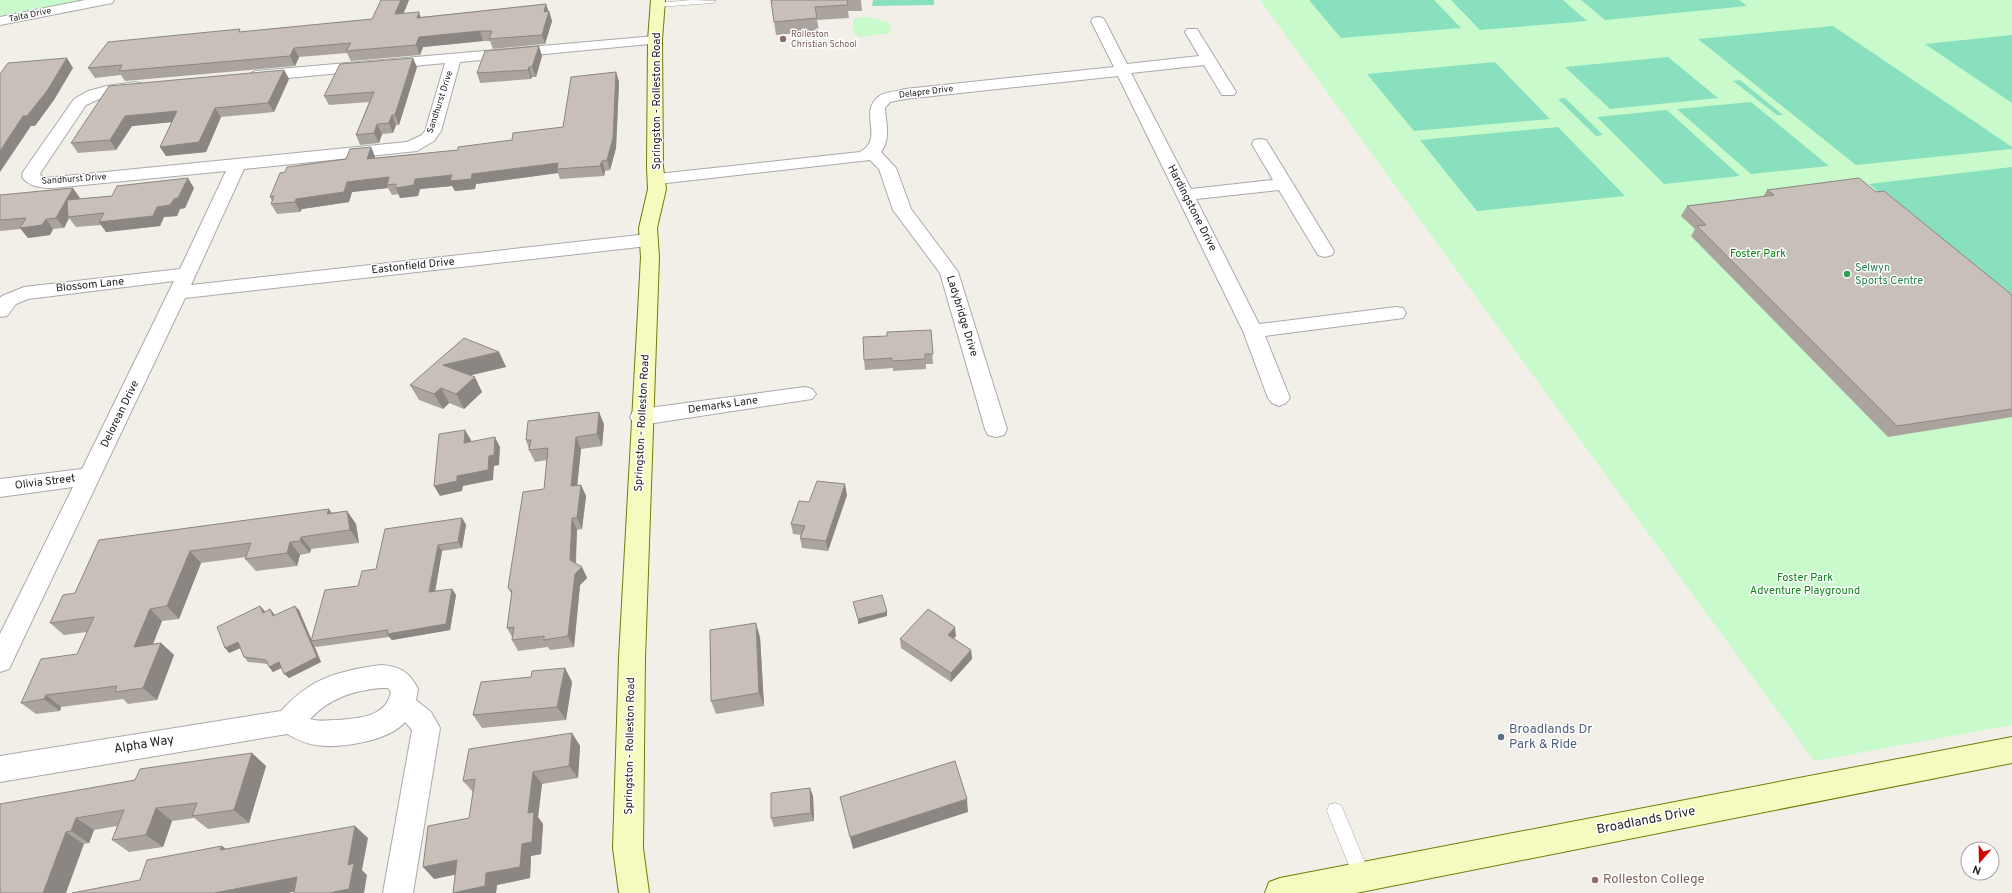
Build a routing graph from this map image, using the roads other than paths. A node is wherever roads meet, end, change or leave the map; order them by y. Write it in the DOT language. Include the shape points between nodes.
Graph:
graph roads {
  1 [pos="107,0"];
  2 [pos="712,1"];
  3 [pos="658,3"];
  4 [pos="0,21"];
  5 [pos="1098,21"];
  6 [pos="1192,32"];
  7 [pos="655,40"];
  8 [pos="454,58"];
  9 [pos="1209,60"];
  10 [pos="1122,70"];
  11 [pos="242,77"];
  12 [pos="148,86"];
  13 [pos="1228,92"];
  14 [pos="1260,144"];
  15 [pos="873,153"];
  16 [pos="237,165"];
  17 [pos="658,179"];
  18 [pos="1284,184"];
  19 [pos="1185,195"];
  20 [pos="648,240"];
  21 [pos="1325,251"];
  22 [pos="182,283"];
  23 [pos="0,311"];
  24 [pos="1396,313"];
  25 [pos="1254,331"];
  26 [pos="805,394"];
  27 [pos="1279,398"];
  28 [pos="641,416"];
  29 [pos="996,429"];
  30 [pos="90,476"];
  31 [pos="0,488"];
  32 [pos="0,661"];
  33 [pos="402,706"];
  34 [pos="288,722"];
  35 [pos="2009,755"];
  36 [pos="0,769"];
  37 [pos="1335,811"];
  38 [pos="628,848"];
  39 [pos="1362,877"];
  40 [pos="398,893"];
  41 [pos="619,893"];
  42 [pos="634,893"];
  43 [pos="1280,893"];
  1 -- 4 [label="street, Taita Drive"];
  2 -- 3 [label="lane"];
  3 -- 7 [label="main road, Springston - Rolleston Road"];
  5 -- 10 [label="street, Hardingstone Drive"];
  6 -- 9 [label="street"];
  7 -- 8 [label="street, Sandhurst Drive"];
  7 -- 17 [label="main road, Springston - Rolleston Road"];
  8 -- 11 [label="street, Sandhurst Drive"];
  8 -- 16 [label="street, Sandhurst Drive" via="433,131 420,143 400,148"];
  9 -- 10 [label="street, Delapre Drive"];
  9 -- 13 [label="street"];
  10 -- 15 [label="street, Delapre Drive" via="905,94 884,99 877,108 881,136"];
  10 -- 19 [label="street, Hardingstone Drive"];
  12 -- 16 [label="street, Sandhurst Drive" via="104,91 80,102 31,177 42,183"];
  14 -- 18 [label="street"];
  15 -- 17 [label="street" via="844,160"];
  15 -- 29 [label="street, Ladybridge Drive" via="887,168 902,210 949,272"];
  16 -- 22 [label="street, Delorean Drive"];
  17 -- 20 [label="main road, Springston - Rolleston Road" via="657,198 649,220"];
  18 -- 19 [label="street"];
  18 -- 21 [label="street"];
  19 -- 25 [label="street, Hardingstone Drive"];
  20 -- 22 [label="street, Eastonfield Drive"];
  20 -- 28 [label="main road, Springston - Rolleston Road" via="650,257"];
  22 -- 23 [label="street, Blossom Lane" via="24,293 9,300"];
  22 -- 30 [label="street, Delorean Drive"];
  24 -- 25 [label="street"];
  25 -- 27 [label="street, Hardingstone Drive"];
  26 -- 28 [label="street, Demarks Lane"];
  28 -- 38 [label="main road, Springston - Rolleston Road"];
  30 -- 31 [label="street, Olivia Street"];
  30 -- 32 [label="street, Delorean Drive"];
  33 -- 34 [label="street" via="387,721 374,728 359,731 317,734"];
  33 -- 34 [label="street" via="405,688 396,679 386,676 371,678 330,688 314,697"];
  33 -- 40 [label="street" via="410,710 426,728"];
  34 -- 36 [label="street, Alpha Way"];
  35 -- 39 [label="main road, Broadlands Drive"];
  37 -- 39 [label="lane"];
  38 -- 41 [label="main road, Springston - Rolleston Road"];
  38 -- 42 [label="main road, Springston - Rolleston Road"];
  39 -- 43 [label="main road, Broadlands Drive"];
}
